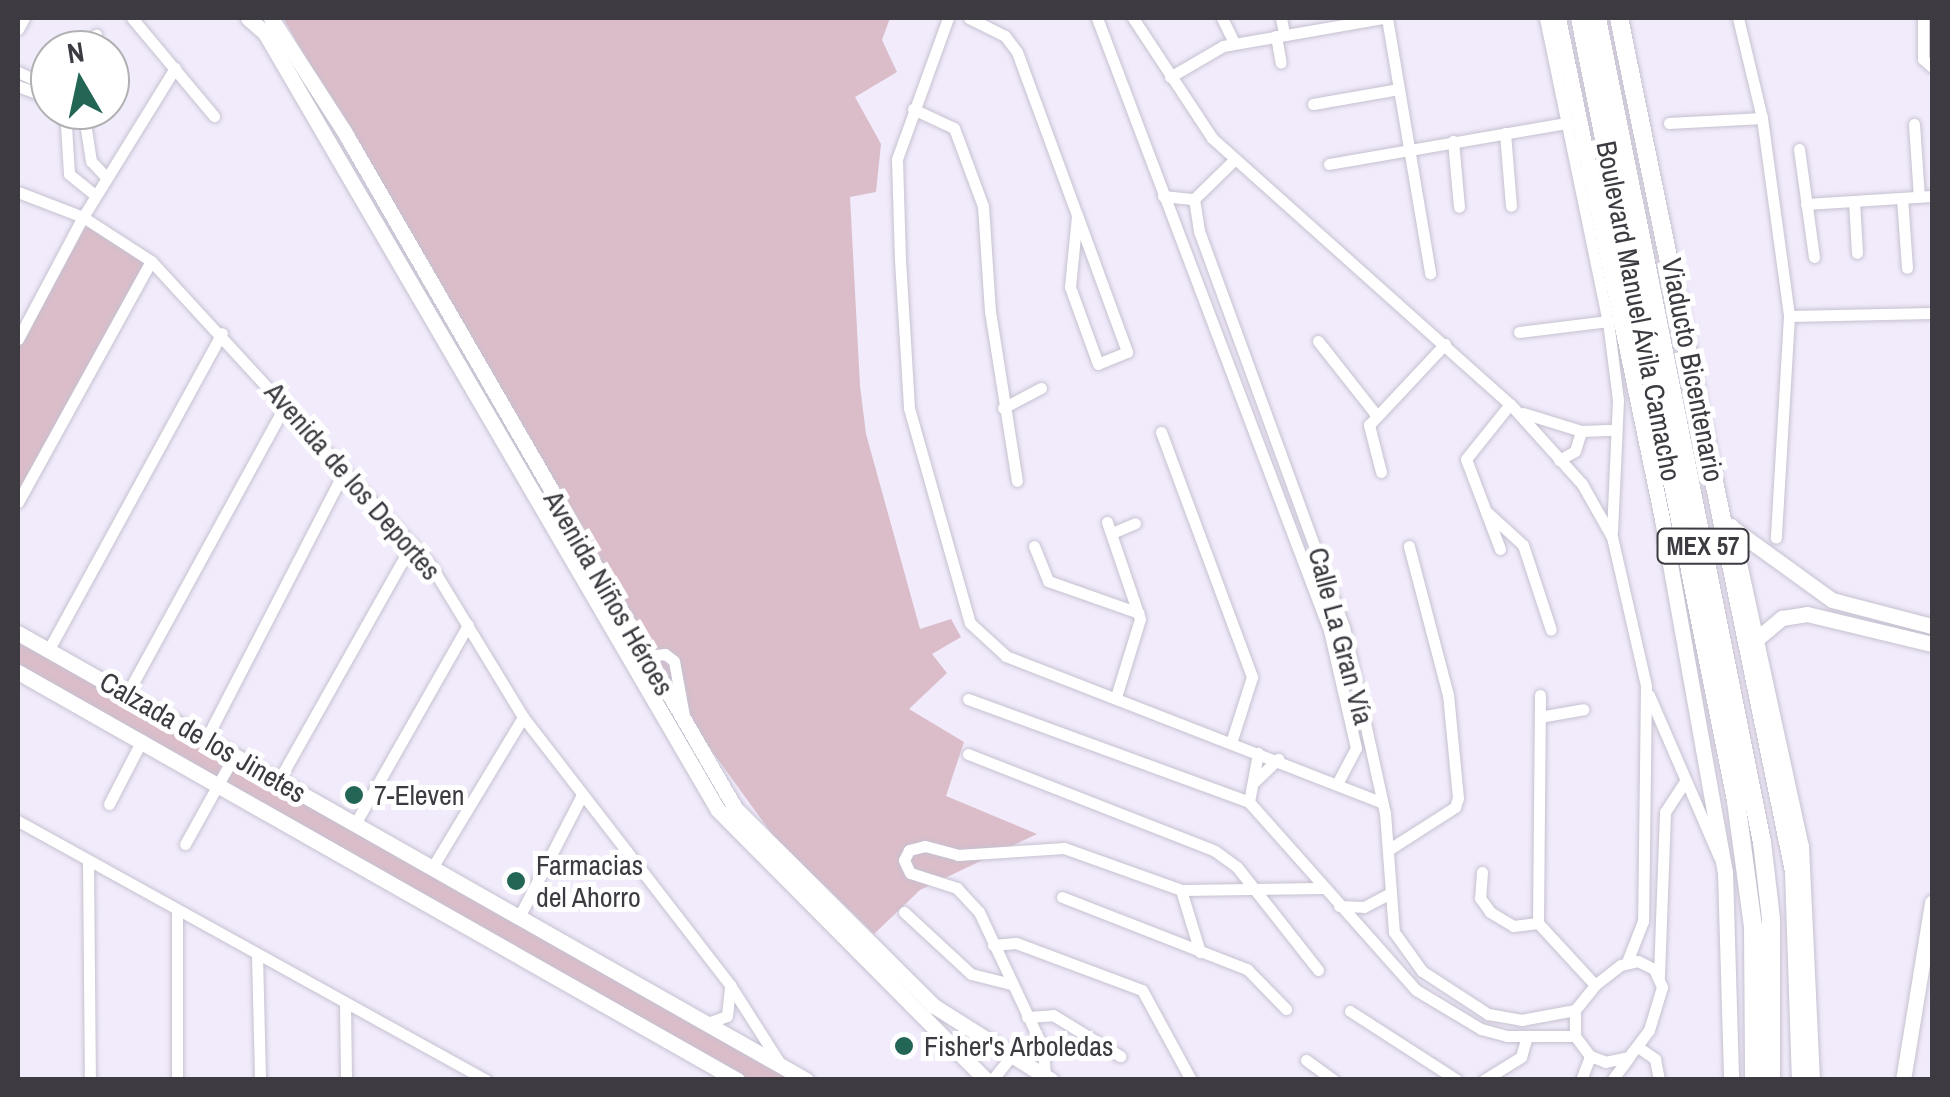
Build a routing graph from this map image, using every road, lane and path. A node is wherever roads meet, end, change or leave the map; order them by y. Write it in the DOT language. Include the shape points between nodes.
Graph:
graph roads {
  1 [pos="24,18"];
  2 [pos="132,18"];
  3 [pos="248,18"];
  4 [pos="271,18"];
  5 [pos="948,18"];
  6 [pos="968,18"];
  7 [pos="1096,18"];
  8 [pos="1133,18"];
  9 [pos="1222,18"];
  10 [pos="1281,18"];
  11 [pos="1385,18"];
  12 [pos="1545,18"];
  13 [pos="1558,18"];
  14 [pos="1580,18"];
  15 [pos="1597,18"];
  16 [pos="1619,18"];
  17 [pos="1627,18"];
  18 [pos="1738,18"];
  19 [pos="1923,18"];
  20 [pos="18,29"];
  21 [pos="1280,35"];
  22 [pos="1234,44"];
  23 [pos="1281,63"];
  24 [pos="1929,65"];
  25 [pos="175,68"];
  26 [pos="1170,76"];
  27 [pos="1399,89"];
  28 [pos="1313,104"];
  29 [pos="914,109"];
  30 [pos="214,116"];
  31 [pos="1762,118"];
  32 [pos="1566,123"];
  33 [pos="1669,123"];
  34 [pos="1914,124"];
  35 [pos="66,130"];
  36 [pos="86,130"];
  37 [pos="345,132"];
  38 [pos="1505,133"];
  39 [pos="1452,141"];
  40 [pos="328,143"];
  41 [pos="1408,148"];
  42 [pos="1799,149"];
  43 [pos="1235,158"];
  44 [pos="1330,164"];
  45 [pos="106,177"];
  46 [pos="18,192"];
  47 [pos="95,195"];
  48 [pos="1163,196"];
  49 [pos="1926,197"];
  50 [pos="1902,198"];
  51 [pos="1194,199"];
  52 [pos="1854,201"];
  53 [pos="1806,204"];
  54 [pos="1511,206"];
  55 [pos="1460,207"];
  56 [pos="1077,215"];
  57 [pos="83,217"];
  58 [pos="1857,252"];
  59 [pos="1814,256"];
  60 [pos="151,261"];
  61 [pos="1907,268"];
  62 [pos="1430,273"];
  63 [pos="1932,312"];
  64 [pos="1789,316"];
  65 [pos="1608,321"];
  66 [pos="1519,332"];
  67 [pos="222,333"];
  68 [pos="18,339"];
  69 [pos="1318,341"];
  70 [pos="1445,344"];
  71 [pos="1041,388"];
  72 [pos="286,403"];
  73 [pos="1510,404"];
  74 [pos="1003,408"];
  75 [pos="1376,416"];
  76 [pos="1616,430"];
  77 [pos="1582,431"];
  78 [pos="1161,432"];
  79 [pos="1559,460"];
  80 [pos="345,470"];
  81 [pos="1381,472"];
  82 [pos="1017,481"];
  83 [pos="18,502"];
  84 [pos="1488,513"];
  85 [pos="1135,524"];
  86 [pos="1732,527"];
  87 [pos="1612,537"];
  88 [pos="1776,538"];
  89 [pos="412,544"];
  90 [pos="1034,546"];
  91 [pos="1409,546"];
  92 [pos="1500,549"];
  93 [pos="1139,613"];
  94 [pos="468,625"];
  95 [pos="1932,626"];
  96 [pos="1551,630"];
  97 [pos="18,633"];
  98 [pos="1760,637"];
  99 [pos="1932,644"];
  100 [pos="49,649"];
  101 [pos="636,661"];
  102 [pos="18,672"];
  103 [pos="1646,686"];
  104 [pos="127,694"];
  105 [pos="1540,696"];
  106 [pos="1116,697"];
  107 [pos="968,698"];
  108 [pos="1583,708"];
  109 [pos="1544,716"];
  110 [pos="522,717"];
  111 [pos="684,724"];
  112 [pos="206,739"];
  113 [pos="142,740"];
  114 [pos="1231,743"];
  115 [pos="1258,753"];
  116 [pos="968,754"];
  117 [pos="234,756"];
  118 [pos="1278,759"];
  119 [pos="280,780"];
  120 [pos="219,782"];
  121 [pos="1338,782"];
  122 [pos="1253,783"];
  123 [pos="1684,783"];
  124 [pos="582,796"];
  125 [pos="1250,802"];
  126 [pos="1380,802"];
  127 [pos="109,804"];
  128 [pos="18,821"];
  129 [pos="356,824"];
  130 [pos="184,844"];
  131 [pos="1388,850"];
  132 [pos="88,860"];
  133 [pos="432,868"];
  134 [pos="1482,872"];
  135 [pos="1726,872"];
  136 [pos="1322,888"];
  137 [pos="1180,890"];
  138 [pos="1252,892"];
  139 [pos="1387,896"];
  140 [pos="1062,898"];
  141 [pos="1932,902"];
  142 [pos="1339,906"];
  143 [pos="177,910"];
  144 [pos="904,912"];
  145 [pos="519,918"];
  146 [pos="1538,923"];
  147 [pos="993,946"];
  148 [pos="1200,952"];
  149 [pos="256,956"];
  150 [pos="1627,962"];
  151 [pos="1318,970"];
  152 [pos="1659,976"];
  153 [pos="1010,984"];
  154 [pos="730,985"];
  155 [pos="1594,986"];
  156 [pos="345,1005"];
  157 [pos="1286,1009"];
  158 [pos="1575,1010"];
  159 [pos="1350,1011"];
  160 [pos="1027,1017"];
  161 [pos="706,1024"];
  162 [pos="1575,1036"];
  163 [pos="1526,1039"];
  164 [pos="688,1051"];
  165 [pos="1634,1052"];
  166 [pos="1012,1055"];
  167 [pos="1120,1056"];
  168 [pos="1590,1056"];
  169 [pos="1306,1060"];
  170 [pos="782,1066"];
  171 [pos="1044,1075"];
  172 [pos="90,1080"];
  173 [pos="178,1080"];
  174 [pos="260,1080"];
  175 [pos="346,1080"];
  176 [pos="486,1080"];
  177 [pos="736,1080"];
  178 [pos="806,1080"];
  179 [pos="989,1080"];
  180 [pos="1190,1080"];
  181 [pos="1334,1080"];
  182 [pos="1457,1080"];
  183 [pos="1484,1080"];
  184 [pos="1581,1080"];
  185 [pos="1612,1080"];
  186 [pos="1659,1080"];
  187 [pos="1731,1080"];
  188 [pos="1754,1080"];
  189 [pos="1771,1080"];
  190 [pos="1801,1080"];
  191 [pos="1812,1080"];
  192 [pos="1903,1080"];
  1 -- 20 [label="street"];
  2 -- 25 [label="street"];
  3 -- 40 [label="main road, Avenida Niños Héroes" via="265,33"];
  4 -- 37 [label="main road, Avenida Niños Héroes"];
  5 -- 29 [label="street"];
  6 -- 56 [label="street" via="1005,36 1017,52"];
  7 -- 48 [label="street, Calle La Gran Vía"];
  8 -- 26 [label="street"];
  9 -- 22 [label="street"];
  10 -- 21 [label="street"];
  11 -- 21 [label="street"];
  11 -- 27 [label="street"];
  12 -- 32 [label="street, Boulevard Manuel Ávila Camacho"];
  13 -- 135 [label="main road, Boulevard Manuel Ávila Camacho" via="1662,519"];
  14 -- 188 [label="highway, Boulevard Manuel Ávila Camacho / MEX 57" via="1739,817 1753,926"];
  15 -- 189 [label="highway, Boulevard Manuel Ávila Camacho / MEX 57" via="1762,842 1772,919"];
  16 -- 190 [label="highway, Viaducto Bicentenario" via="1791,854 1802,975"];
  17 -- 86 [label="main road, Boulevard Manuel Ávila Camacho"];
  18 -- 31 [label="street"];
  19 -- 24 [label="street"];
  21 -- 22 [label="street"];
  21 -- 23 [label="street"];
  22 -- 26 [label="street"];
  25 -- 30 [label="street"];
  25 -- 45 [label="street"];
  26 -- 43 [label="street" via="1196,117"];
  27 -- 28 [label="street"];
  27 -- 41 [label="street"];
  29 -- 74 [label="street" via="954,128 983,206"];
  29 -- 106 [label="street" via="897,177 908,390 963,609 979,635 1006,656"];
  31 -- 33 [label="street"];
  31 -- 64 [label="street"];
  32 -- 38 [label="street"];
  32 -- 65 [label="street, Boulevard Manuel Ávila Camacho"];
  34 -- 49 [label="street"];
  35 -- 47 [label="street" via="69,174"];
  36 -- 45 [label="street" via="91,162"];
  37 -- 40 [label="street"];
  37 -- 101 [label="main road, Avenida Niños Héroes"];
  38 -- 39 [label="street"];
  38 -- 54 [label="street"];
  39 -- 41 [label="street"];
  39 -- 55 [label="street"];
  40 -- 101 [label="main road, Avenida Niños Héroes"];
  41 -- 44 [label="street"];
  41 -- 62 [label="street"];
  42 -- 53 [label="street"];
  43 -- 51 [label="street"];
  43 -- 70 [label="street"];
  45 -- 47 [label="street"];
  46 -- 57 [label="street, Avenida de los Deportes"];
  47 -- 57 [label="street"];
  48 -- 51 [label="street"];
  48 -- 121 [label="street, Calle La Gran Vía" via="1328,630 1356,748"];
  49 -- 50 [label="street"];
  50 -- 52 [label="street"];
  50 -- 61 [label="street"];
  51 -- 126 [label="street, Calle La Gran Vía" via="1199,232 1333,591"];
  52 -- 53 [label="street"];
  52 -- 58 [label="street"];
  53 -- 59 [label="street"];
  56 -- 56 [label="street" via="1126,352 1098,364 1070,287"];
  57 -- 60 [label="street, Avenida de los Deportes"];
  57 -- 68 [label="street"];
  60 -- 67 [label="street, Avenida de los Deportes"];
  60 -- 83 [label="street"];
  63 -- 64 [label="street"];
  64 -- 88 [label="street"];
  65 -- 66 [label="street"];
  65 -- 76 [label="street, Boulevard Manuel Ávila Camacho"];
  67 -- 72 [label="street, Avenida de los Deportes"];
  67 -- 100 [label="street"];
  69 -- 75 [label="street"];
  70 -- 73 [label="street"];
  70 -- 75 [label="street"];
  71 -- 74 [label="street"];
  72 -- 80 [label="street, Avenida de los Deportes"];
  72 -- 104 [label="street"];
  73 -- 77 [label="street"];
  73 -- 79 [label="street"];
  73 -- 84 [label="street" via="1467,453"];
  74 -- 82 [label="street"];
  75 -- 81 [label="street" via="1368,428"];
  76 -- 77 [label="street"];
  76 -- 87 [label="street, Boulevard Manuel Ávila Camacho"];
  77 -- 79 [label="street" via="1574,450"];
  78 -- 114 [label="street" via="1252,677"];
  79 -- 87 [label="street"];
  80 -- 89 [label="street, Avenida de los Deportes"];
  80 -- 112 [label="street"];
  84 -- 92 [label="street"];
  84 -- 96 [label="street" via="1523,545"];
  85 -- 93 [label="street" via="1109,528"];
  86 -- 95 [label="main road" via="1832,600"];
  86 -- 98 [label="main road, Boulevard Manuel Ávila Camacho"];
  87 -- 103 [label="street"];
  89 -- 94 [label="street, Avenida de los Deportes"];
  89 -- 119 [label="street"];
  90 -- 93 [label="street" via="1048,581"];
  91 -- 131 [label="street" via="1450,705 1458,798 1455,807"];
  93 -- 106 [label="street"];
  94 -- 110 [label="street, Avenida de los Deportes"];
  94 -- 129 [label="street"];
  97 -- 100 [label="main road, Calzada de los Jinetes"];
  98 -- 99 [label="main road" via="1782,618 1807,614"];
  98 -- 191 [label="main road, Boulevard Manuel Ávila Camacho" via="1801,846"];
  100 -- 104 [label="main road, Calzada de los Jinetes"];
  101 -- 111 [label="main road, Avenida Niños Héroes"];
  101 -- 111 [label="street" via="674,660"];
  101 -- 179 [label="main road, Avenida Niños Héroes" via="740,836"];
  102 -- 113 [label="main road, Calzada de los Jinetes"];
  103 -- 123 [label="street"];
  103 -- 150 [label="street" via="1643,921"];
  104 -- 112 [label="main road, Calzada de los Jinetes"];
  105 -- 109 [label="street"];
  106 -- 114 [label="street"];
  107 -- 125 [label="street"];
  108 -- 109 [label="street"];
  109 -- 146 [label="street"];
  110 -- 124 [label="street, Avenida de los Deportes"];
  110 -- 133 [label="street"];
  111 -- 166 [label="main road, Avenida Niños Héroes" via="754,830 934,1006"];
  112 -- 117 [label="main road, Calzada de los Jinetes"];
  113 -- 120 [label="main road, Calzada de los Jinetes"];
  113 -- 127 [label="street"];
  114 -- 115 [label="street"];
  115 -- 118 [label="street"];
  115 -- 122 [label="street"];
  116 -- 138 [label="street" via="1215,851 1237,866"];
  117 -- 119 [label="main road, Calzada de los Jinetes"];
  117 -- 120 [label="street"];
  118 -- 121 [label="street"];
  118 -- 122 [label="street"];
  119 -- 129 [label="main road, Calzada de los Jinetes"];
  120 -- 130 [label="street"];
  120 -- 164 [label="main road, Calzada de los Jinetes"];
  121 -- 126 [label="street"];
  122 -- 125 [label="street"];
  123 -- 135 [label="street"];
  123 -- 152 [label="street" via="1665,812"];
  124 -- 145 [label="street"];
  124 -- 154 [label="street, Avenida de los Deportes"];
  125 -- 136 [label="street"];
  126 -- 131 [label="street, Calle La Gran Vía"];
  128 -- 132 [label="street"];
  129 -- 133 [label="main road, Calzada de los Jinetes"];
  131 -- 139 [label="street, Calle La Gran Vía"];
  132 -- 143 [label="street"];
  132 -- 172 [label="street"];
  133 -- 145 [label="main road, Calzada de los Jinetes"];
  134 -- 146 [label="street" via="1480,898 1490,912 1513,926"];
  135 -- 187 [label="main road, Boulevard Manuel Ávila Camacho"];
  136 -- 138 [label="street"];
  136 -- 142 [label="street"];
  137 -- 138 [label="street"];
  137 -- 147 [label="street" via="1064,848 958,855 926,846 909,850 910,873 966,895"];
  137 -- 148 [label="street"];
  138 -- 151 [label="street"];
  139 -- 142 [label="street" via="1364,907"];
  139 -- 158 [label="street, Calle La Gran Vía" via="1394,932 1412,961 1472,1005 1521,1020"];
  140 -- 148 [label="street"];
  141 -- 192 [label="main road"];
  142 -- 163 [label="street" via="1416,990 1481,1029"];
  143 -- 149 [label="street"];
  143 -- 173 [label="street"];
  144 -- 153 [label="street" via="971,974"];
  145 -- 161 [label="main road, Calzada de los Jinetes"];
  146 -- 155 [label="street"];
  147 -- 153 [label="street"];
  147 -- 180 [label="street" via="1016,943 1142,990"];
  148 -- 157 [label="street" via="1254,973"];
  149 -- 156 [label="street"];
  149 -- 174 [label="street"];
  150 -- 152 [label="street" via="1648,964"];
  150 -- 155 [label="street"];
  152 -- 165 [label="street" via="1659,1006"];
  153 -- 160 [label="street"];
  154 -- 161 [label="street" via="727,1016"];
  154 -- 170 [label="street, Avenida de los Deportes"];
  155 -- 158 [label="street"];
  156 -- 175 [label="street"];
  156 -- 176 [label="street"];
  158 -- 162 [label="street"];
  159 -- 182 [label="street"];
  160 -- 167 [label="street" via="1053,1015"];
  160 -- 171 [label="street"];
  161 -- 164 [label="main road"];
  161 -- 170 [label="main road, Calzada de los Jinetes"];
  162 -- 163 [label="street"];
  162 -- 168 [label="street"];
  163 -- 183 [label="street" via="1521,1057"];
  164 -- 177 [label="main road, Calzada de los Jinetes"];
  165 -- 168 [label="street" via="1606,1062"];
  165 -- 185 [label="street"];
  165 -- 186 [label="street" via="1655,1059"];
  166 -- 171 [label="main road, Avenida Niños Héroes"];
  166 -- 179 [label="street"];
  168 -- 184 [label="street"];
  169 -- 181 [label="street"];
  170 -- 178 [label="main road, Calzada de los Jinetes"];
}
